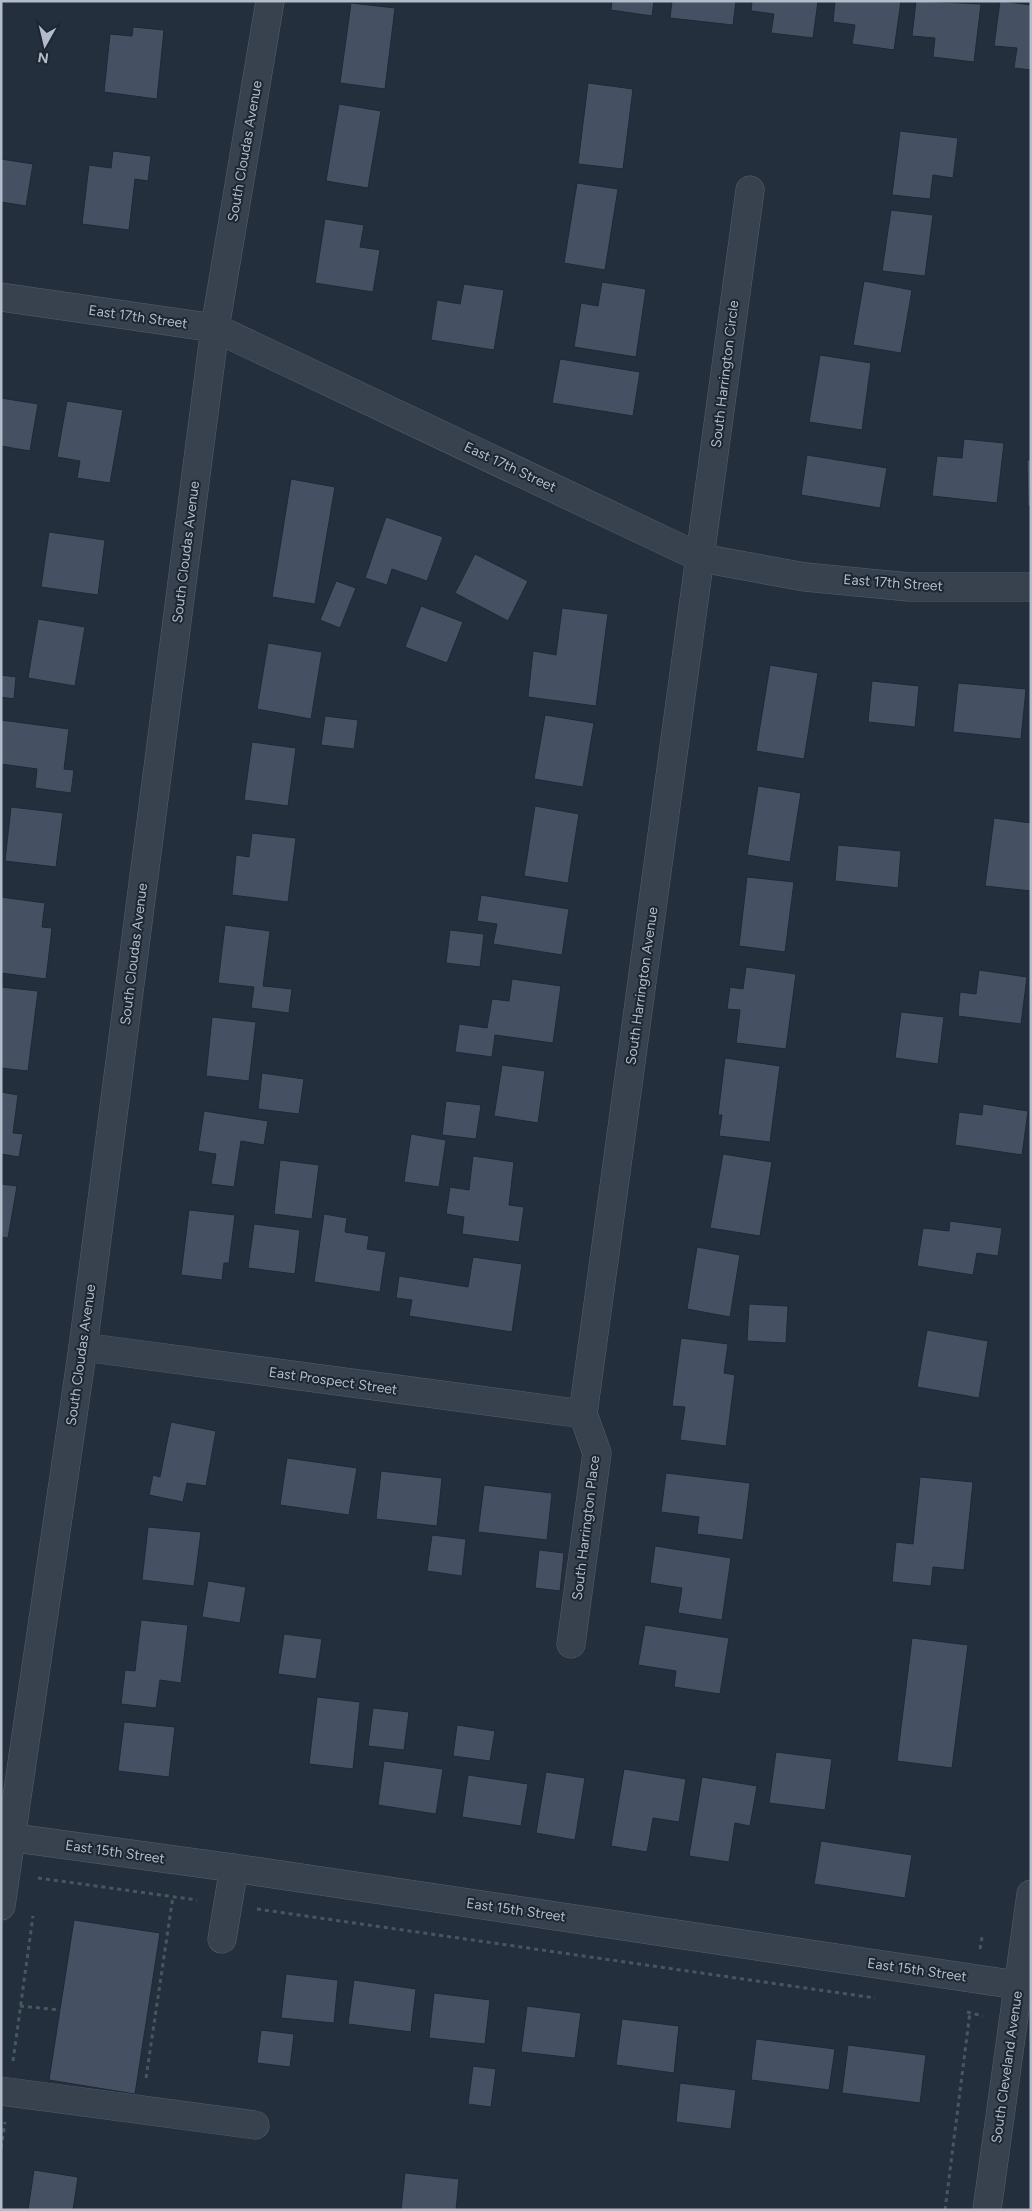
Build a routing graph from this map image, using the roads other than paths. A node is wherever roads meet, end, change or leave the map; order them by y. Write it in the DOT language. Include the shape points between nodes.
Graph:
graph roads {
  1 [pos="270,1"];
  2 [pos="750,190"];
  3 [pos="1,297"];
  4 [pos="215,328"];
  5 [pos="701,558"];
  6 [pos="1031,587"];
  7 [pos="83,1347"];
  8 [pos="583,1414"];
  9 [pos="571,1644"];
  10 [pos="7,1837"];
  11 [pos="234,1868"];
  12 [pos="1031,1894"];
  13 [pos="1,1906"];
  14 [pos="222,1939"];
  15 [pos="1024,1986"];
  16 [pos="5,2091"];
  17 [pos="255,2125"];
  18 [pos="987,2210"];
  1 -- 4 [label="street, South Cloudas Avenue"];
  2 -- 5 [label="street, South Harrington Circle"];
  3 -- 4 [label="street, East 17th Street"];
  4 -- 5 [label="street, East 17th Street"];
  4 -- 7 [label="street, South Cloudas Avenue"];
  5 -- 6 [label="street, East 17th Street" via="806,577 909,587"];
  5 -- 8 [label="street, South Harrington Avenue"];
  7 -- 8 [label="street, East Prospect Street"];
  7 -- 10 [label="street, South Cloudas Avenue"];
  8 -- 9 [label="street, South Harrington Place" via="597,1453"];
  10 -- 11 [label="street, East 15th Street"];
  10 -- 13 [label="street, South Cloudas Avenue"];
  11 -- 14 [label="street"];
  11 -- 15 [label="street, East 15th Street"];
  12 -- 15 [label="street, South Cleveland Avenue"];
  15 -- 18 [label="street, South Cleveland Avenue" via="1013,2025"];
  16 -- 17 [label="street"];
}
